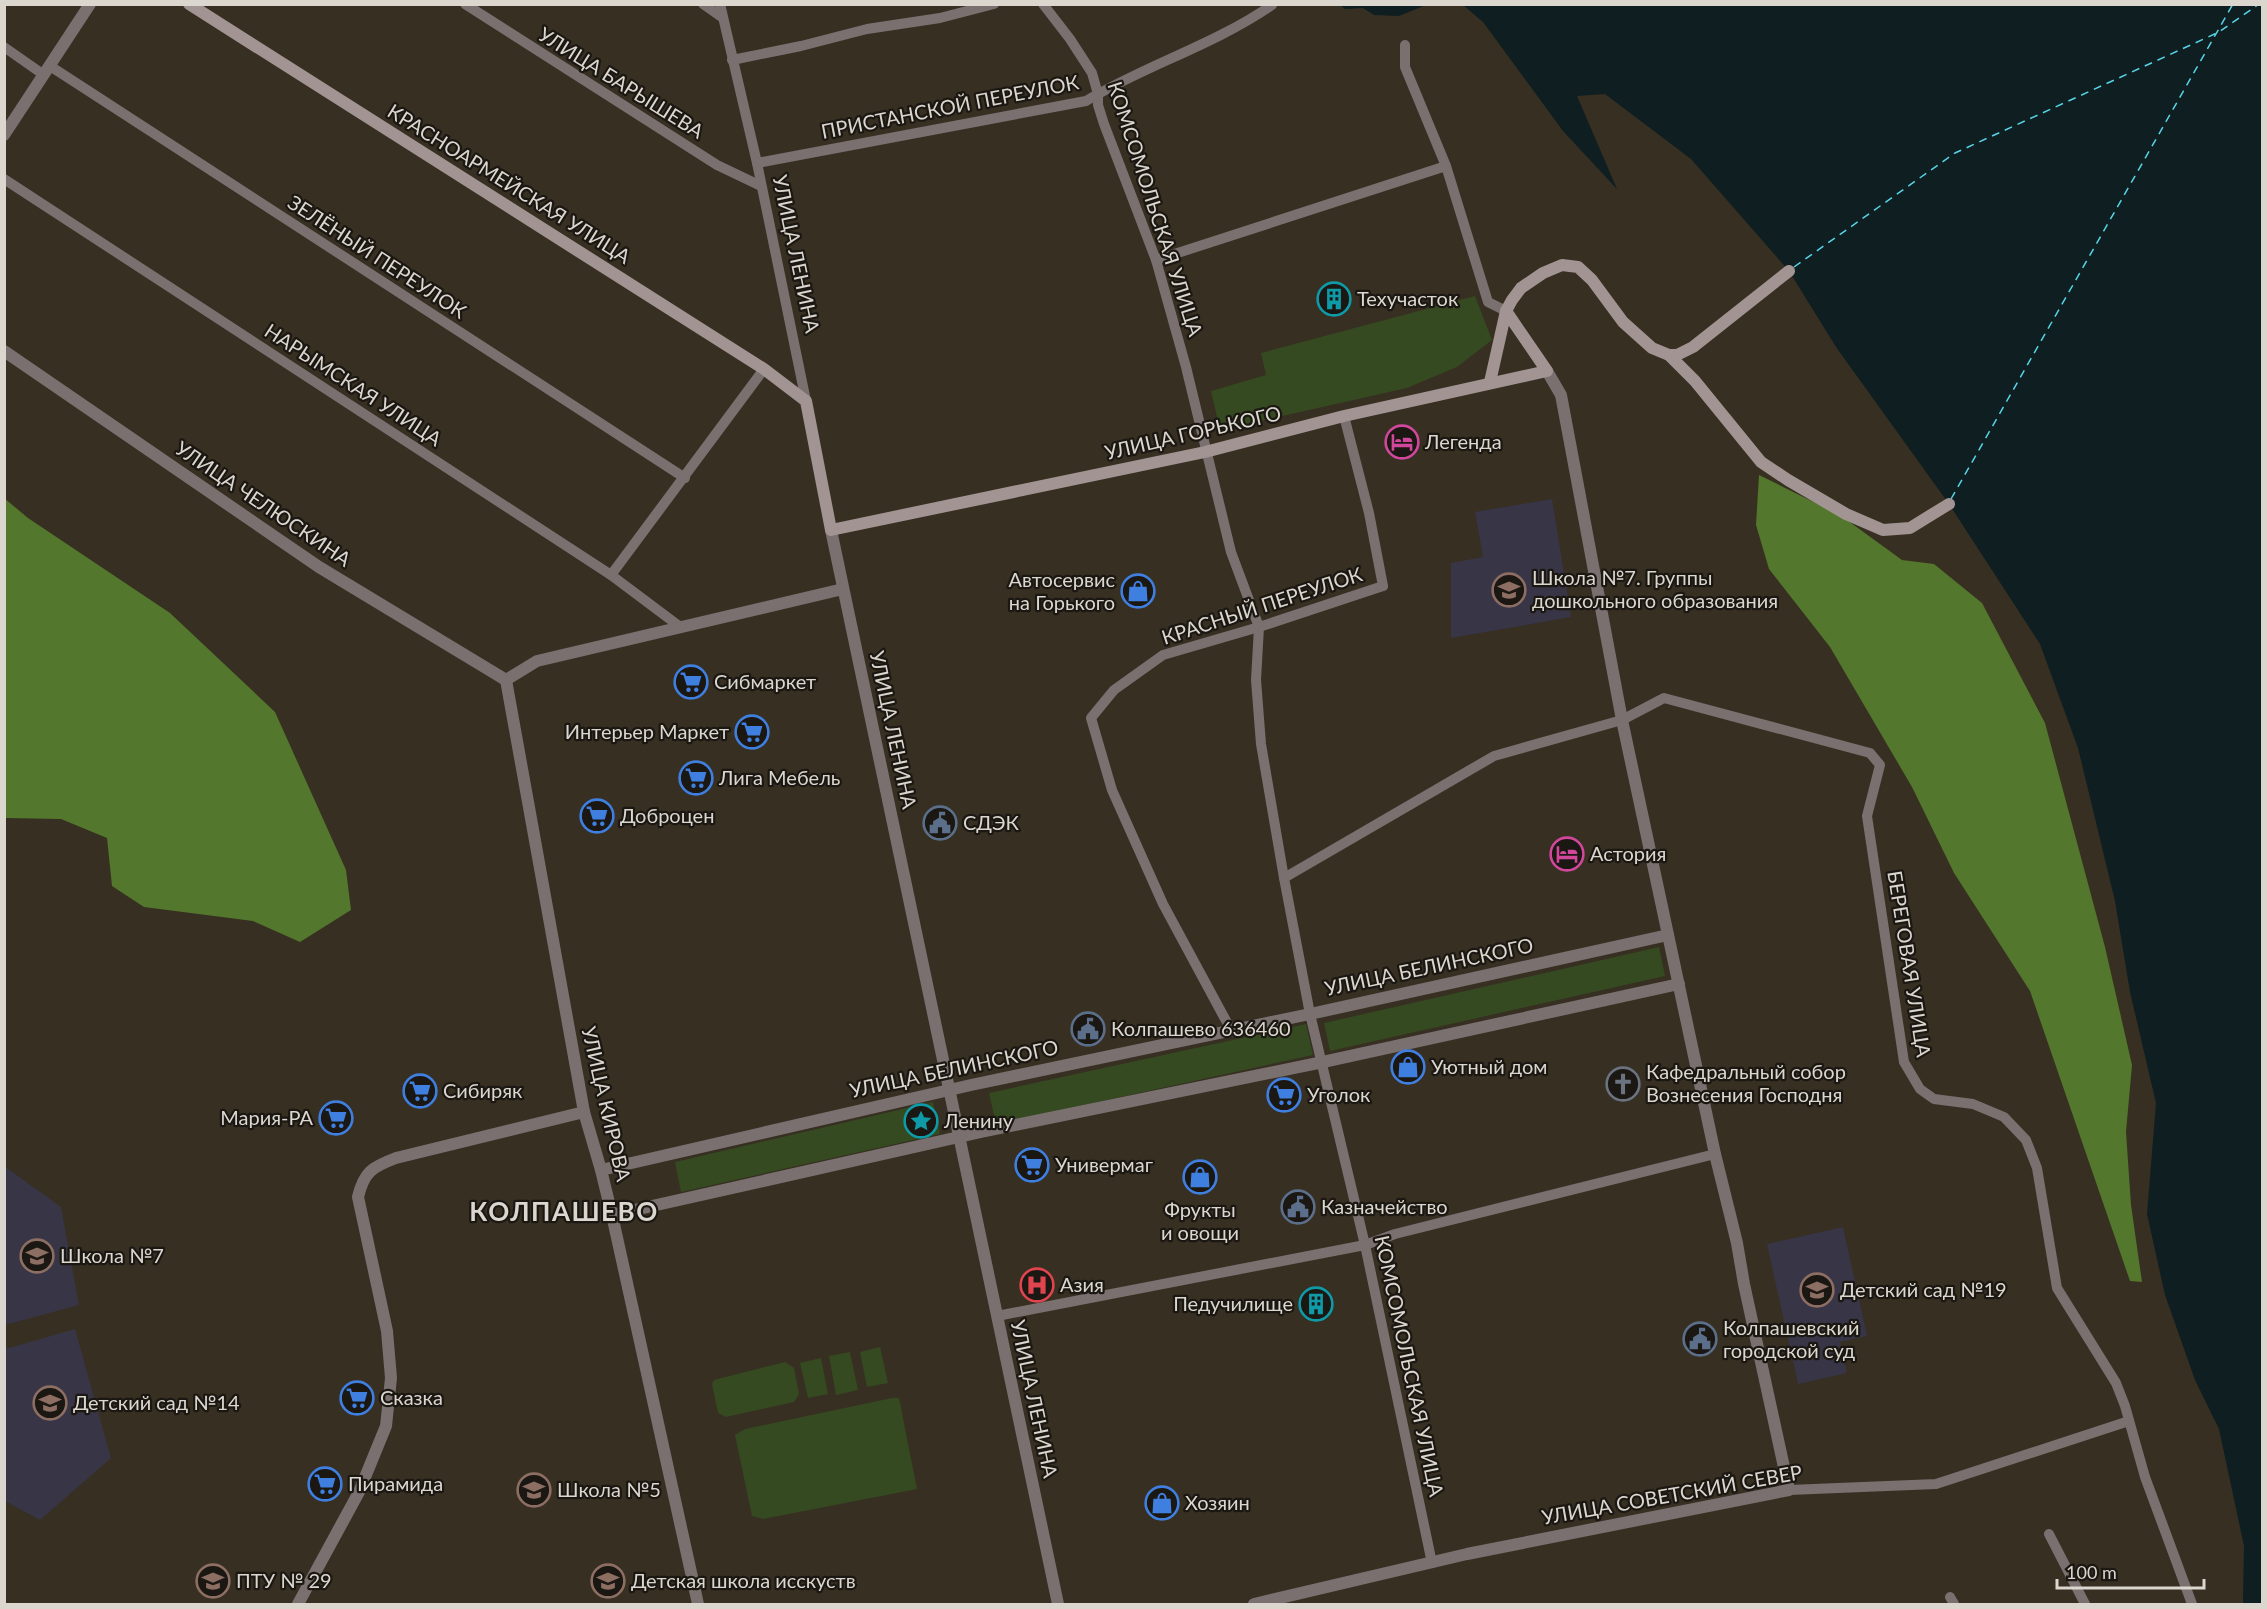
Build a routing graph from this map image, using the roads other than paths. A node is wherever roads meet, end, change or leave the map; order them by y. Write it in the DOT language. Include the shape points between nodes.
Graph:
graph roads {
  1 [pos="90,4"];
  2 [pos="189,4"];
  3 [pos="465,4"];
  4 [pos="703,4"];
  5 [pos="720,4"];
  6 [pos="994,4"];
  7 [pos="1043,4"];
  8 [pos="1272,5"];
  9 [pos="723,18"];
  10 [pos="1405,45"];
  11 [pos="4,47"];
  12 [pos="732,60"];
  13 [pos="47,70"];
  14 [pos="1098,94"];
  15 [pos="4,135"];
  16 [pos="757,164"];
  17 [pos="1446,166"];
  18 [pos="4,179"];
  19 [pos="761,186"];
  20 [pos="1156,260"];
  21 [pos="1789,271"];
  22 [pos="1506,311"];
  23 [pos="4,351"];
  24 [pos="1669,355"];
  25 [pos="764,369"];
  26 [pos="1547,371"];
  27 [pos="1490,382"];
  28 [pos="806,401"];
  29 [pos="1344,416"];
  30 [pos="1205,452"];
  31 [pos="685,478"];
  32 [pos="1949,504"];
  33 [pos="831,530"];
  34 [pos="611,575"];
  35 [pos="843,589"];
  36 [pos="679,626"];
  37 [pos="1259,627"];
  38 [pos="506,680"];
  39 [pos="1622,720"];
  40 [pos="1284,878"];
  41 [pos="1668,935"];
  42 [pos="1679,984"];
  43 [pos="1310,1014"];
  44 [pos="1231,1030"];
  45 [pos="1323,1062"];
  46 [pos="949,1090"];
  47 [pos="584,1112"];
  48 [pos="959,1137"];
  49 [pos="1715,1154"];
  50 [pos="601,1170"];
  51 [pos="612,1215"];
  52 [pos="1365,1245"];
  53 [pos="997,1316"];
  54 [pos="2129,1421"];
  55 [pos="1789,1490"];
  56 [pos="2049,1534"];
  57 [pos="1432,1563"];
  58 [pos="298,1605"];
  59 [pos="698,1605"];
  60 [pos="1058,1605"];
  61 [pos="1254,1605"];
  62 [pos="2085,1605"];
  63 [pos="2192,1605"];
  1 -- 13 [label="street"];
  2 -- 25 [label="main road, КРАСНОАРМЕЙСКАЯ УЛИЦА"];
  3 -- 19 [label="street, УЛИЦА БАРЫШЕВА" via="717,165"];
  4 -- 9 [label="street"];
  5 -- 9 [label="street, УЛИЦА ЛЕНИНА"];
  6 -- 12 [label="street"];
  7 -- 14 [label="street, КОМСОМОЛЬСКАЯ УЛИЦА" via="1092,73"];
  8 -- 14 [label="street, ПРИСТАНСКОЙ ПЕРЕУЛОК" via="1218,37"];
  9 -- 12 [label="street, УЛИЦА ЛЕНИНА"];
  10 -- 17 [label="street" via="1405,67"];
  11 -- 13 [label="street, ЗЕЛЁНЫЙ ПЕРЕУЛОК"];
  12 -- 16 [label="street, УЛИЦА ЛЕНИНА"];
  13 -- 15 [label="street"];
  13 -- 31 [label="street, ЗЕЛЁНЫЙ ПЕРЕУЛОК"];
  14 -- 16 [label="street, ПРИСТАНСКОЙ ПЕРЕУЛОК" via="1086,101"];
  14 -- 20 [label="street, КОМСОМОЛЬСКАЯ УЛИЦА" via="1104,124"];
  16 -- 19 [label="street, УЛИЦА ЛЕНИНА"];
  17 -- 20 [label="street"];
  17 -- 22 [label="street" via="1488,302"];
  18 -- 34 [label="street, НАРЫМСКАЯ УЛИЦА"];
  19 -- 28 [label="street, УЛИЦА ЛЕНИНА"];
  20 -- 30 [label="street, КОМСОМОЛЬСКАЯ УЛИЦА"];
  21 -- 24 [label="main road" via="1693,346"];
  22 -- 24 [label="main road" via="1521,288 1543,273 1562,265 1578,267 1623,322 1652,348"];
  22 -- 26 [label="main road"];
  22 -- 27 [label="main road"];
  23 -- 38 [label="street, УЛИЦА ЧЕЛЮСКИНА" via="319,567"];
  24 -- 32 [label="main road" via="1761,462 1846,514 1883,530 1910,528"];
  25 -- 28 [label="main road, КРАСНОАРМЕЙСКАЯ УЛИЦА"];
  25 -- 31 [label="street"];
  26 -- 27 [label="main road, УЛИЦА ГОРЬКОГО"];
  26 -- 39 [label="street" via="1561,395"];
  27 -- 29 [label="main road, УЛИЦА ГОРЬКОГО"];
  28 -- 33 [label="main road, УЛИЦА ЛЕНИНА"];
  29 -- 30 [label="main road, УЛИЦА ГОРЬКОГО"];
  29 -- 37 [label="street, КРАСНЫЙ ПЕРЕУЛОК" via="1383,586"];
  30 -- 33 [label="main road, УЛИЦА ГОРЬКОГО"];
  30 -- 37 [label="street, КОМСОМОЛЬСКАЯ УЛИЦА" via="1231,552"];
  31 -- 34 [label="street"];
  33 -- 35 [label="street, УЛИЦА ЛЕНИНА"];
  34 -- 36 [label="street, НАРЫМСКАЯ УЛИЦА"];
  35 -- 36 [label="street"];
  35 -- 46 [label="street, УЛИЦА ЛЕНИНА"];
  36 -- 38 [label="street" via="537,660"];
  37 -- 40 [label="street, КОМСОМОЛЬСКАЯ УЛИЦА" via="1256,680 1261,744"];
  37 -- 44 [label="street, КРАСНЫЙ ПЕРЕУЛОК" via="1163,655 1114,690 1091,718 1116,800 1163,904"];
  38 -- 47 [label="street, УЛИЦА КИРОВА"];
  39 -- 40 [label="street" via="1494,756"];
  39 -- 41 [label="street"];
  39 -- 54 [label="street, БЕРЕГОВАЯ УЛИЦА" via="1664,699 1870,753 1880,765 1867,816 1904,1062 1920,1089 1934,1099 1973,1104 2004,1117 2026,1140 2037,1168 2057,1288 2116,1383"];
  40 -- 43 [label="street, КОМСОМОЛЬСКАЯ УЛИЦА"];
  41 -- 42 [label="street"];
  41 -- 43 [label="street, УЛИЦА БЕЛИНСКОГО"];
  42 -- 45 [label="street"];
  42 -- 49 [label="street"];
  43 -- 44 [label="street, УЛИЦА БЕЛИНСКОГО"];
  43 -- 45 [label="street, КОМСОМОЛЬСКАЯ УЛИЦА"];
  44 -- 46 [label="street, УЛИЦА БЕЛИНСКОГО"];
  45 -- 48 [label="street"];
  45 -- 52 [label="street, КОМСОМОЛЬСКАЯ УЛИЦА"];
  46 -- 48 [label="street, УЛИЦА ЛЕНИНА"];
  46 -- 50 [label="street, УЛИЦА БЕЛИНСКОГО"];
  47 -- 50 [label="street, УЛИЦА КИРОВА"];
  47 -- 58 [label="street" via="396,1158 376,1166 363,1179 358,1197 387,1331 391,1378 386,1426 359,1492"];
  48 -- 51 [label="street"];
  48 -- 53 [label="street, УЛИЦА ЛЕНИНА"];
  49 -- 52 [label="street" via="1395,1234"];
  49 -- 55 [label="street"];
  50 -- 51 [label="street, УЛИЦА КИРОВА"];
  51 -- 59 [label="street, УЛИЦА КИРОВА"];
  52 -- 53 [label="street"];
  52 -- 57 [label="street, КОМСОМОЛЬСКАЯ УЛИЦА"];
  53 -- 60 [label="street, УЛИЦА ЛЕНИНА"];
  54 -- 55 [label="street, УЛИЦА СОВЕТСКИЙ СЕВЕР" via="1936,1484"];
  54 -- 63 [label="street, БЕРЕГОВАЯ УЛИЦА" via="2145,1477"];
  55 -- 57 [label="street, УЛИЦА СОВЕТСКИЙ СЕВЕР"];
  56 -- 62 [label="street"];
  57 -- 61 [label="street, УЛИЦА СОВЕТСКИЙ СЕВЕР"];
}
